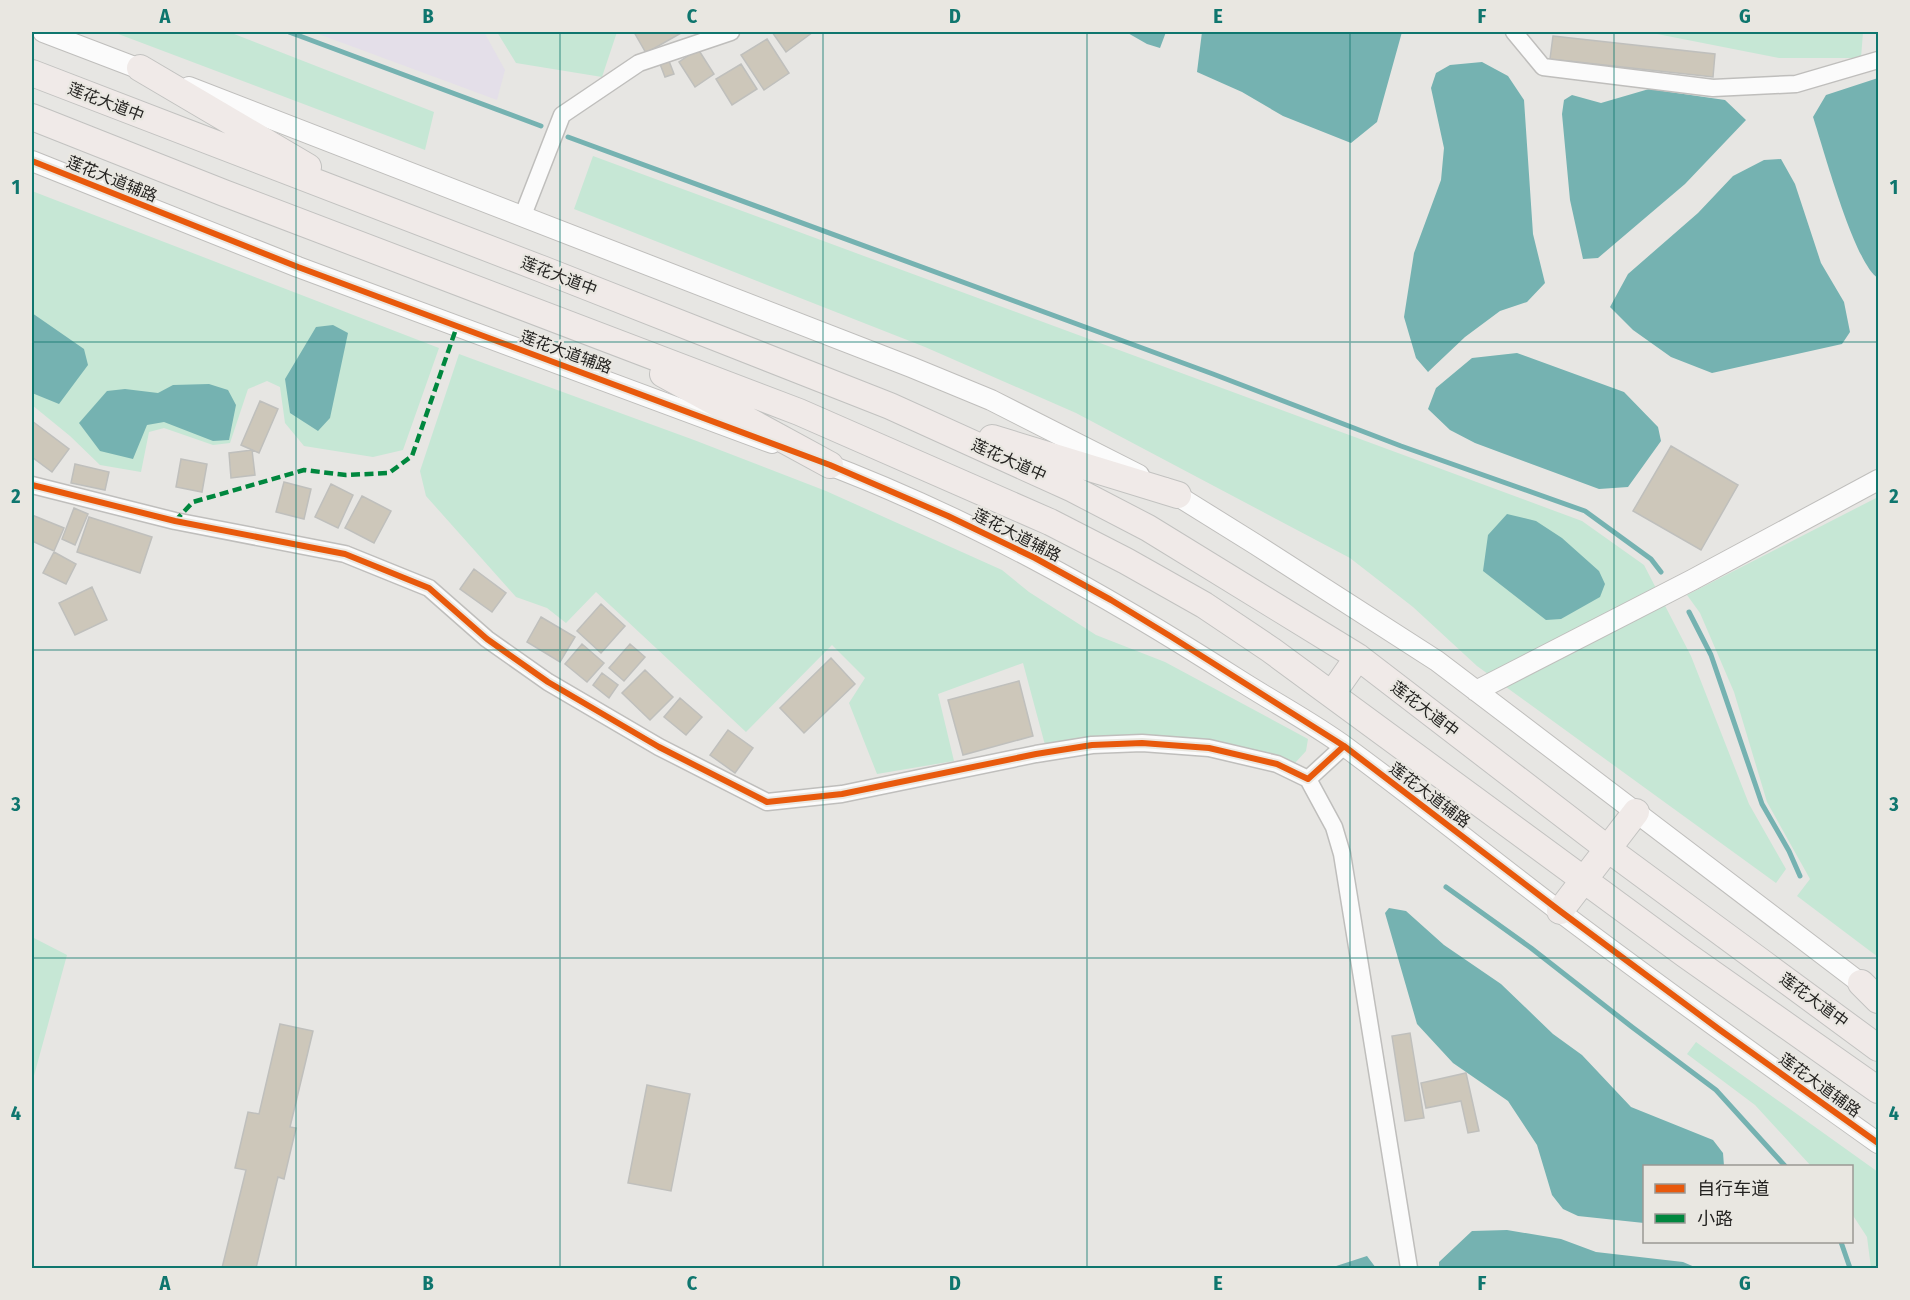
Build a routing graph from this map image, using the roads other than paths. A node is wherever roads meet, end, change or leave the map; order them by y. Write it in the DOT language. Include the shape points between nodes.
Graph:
graph roads {
  1 [pos="43,32"];
  2 [pos="731,32"];
  3 [pos="1514,32"];
  4 [pos="1878,60"];
  5 [pos="140,68"];
  6 [pos="32,73"];
  7 [pos="32,117"];
  8 [pos="32,161"];
  9 [pos="376,206"];
  10 [pos="523,215"];
  11 [pos="579,328"];
  12 [pos="890,406"];
  13 [pos="830,465"];
  14 [pos="1878,480"];
  15 [pos="32,485"];
  16 [pos="1178,495"];
  17 [pos="1358,657"];
  18 [pos="1476,691"];
  19 [pos="1332,694"];
  20 [pos="1344,746"];
  21 [pos="1308,779"];
  22 [pos="1636,812"];
  23 [pos="1608,849"];
  24 [pos="1584,879"];
  25 [pos="1560,911"];
  26 [pos="1873,993"];
  27 [pos="1878,1048"];
  28 [pos="1878,1090"];
  29 [pos="1878,1143"];
  30 [pos="1408,1269"];
  1 -- 5 [label="street"];
  2 -- 10 [label="street" via="639,63 562,115"];
  3 -- 4 [label="street" via="1543,67 1713,88 1796,84"];
  5 -- 9 [label="main road"];
  5 -- 10 [label="street"];
  6 -- 9 [label="main road, 莲花大道中"];
  7 -- 11 [label="main road"];
  8 -- 13 [label="street, 莲花大道辅路" via="298,267"];
  9 -- 12 [label="main road, 莲花大道中"];
  10 -- 16 [label="street" via="992,400"];
  11 -- 13 [label="main road"];
  11 -- 19 [label="main road" via="799,412 1050,522 1204,605"];
  12 -- 16 [label="main road"];
  12 -- 17 [label="main road, 莲花大道中" via="1073,489 1148,528"];
  13 -- 20 [label="street, 莲花大道辅路" via="1044,563 1170,636"];
  14 -- 18 [label="street"];
  15 -- 21 [label="street" via="175,521 345,554 429,588 487,639 548,682 659,747 767,802 842,794 1092,745 1142,743 1209,748 1277,764"];
  16 -- 18 [label="street" via="1437,661"];
  17 -- 19 [label="main road"];
  17 -- 23 [label="main road, 莲花大道中"];
  18 -- 22 [label="street"];
  19 -- 24 [label="main road"];
  20 -- 21 [label="street"];
  20 -- 25 [label="street, 莲花大道辅路"];
  21 -- 30 [label="street" via="1334,827 1342,854"];
  22 -- 23 [label="main road"];
  22 -- 26 [label="street"];
  23 -- 24 [label="main road"];
  23 -- 27 [label="main road, 莲花大道中"];
  24 -- 25 [label="main road"];
  24 -- 28 [label="main road"];
  25 -- 29 [label="street, 莲花大道辅路"];
}
